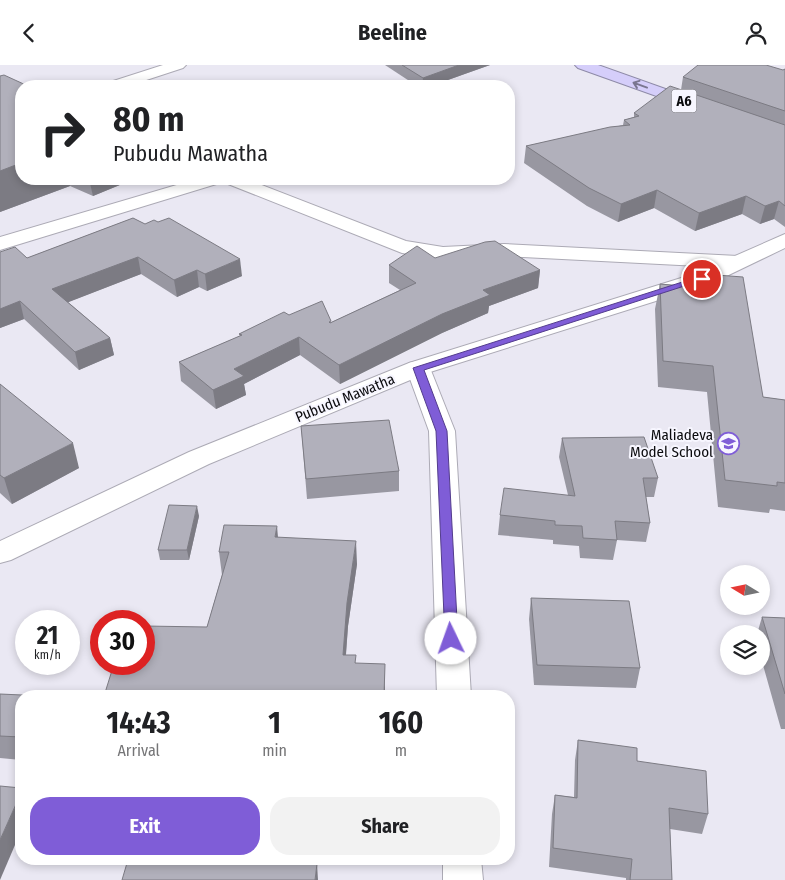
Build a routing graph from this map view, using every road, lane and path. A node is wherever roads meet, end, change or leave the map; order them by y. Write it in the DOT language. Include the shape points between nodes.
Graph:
graph roads {
  1 [pos="178,65"];
  2 [pos="583,65"];
  3 [pos="132,80"];
  4 [pos="711,111"];
  5 [pos="196,185"];
  6 [pos="245,185"];
  7 [pos="785,240"];
  8 [pos="0,244"];
  9 [pos="738,263"];
  10 [pos="418,368"];
  11 [pos="0,553"];
  12 [pos="454,690"];
  13 [pos="462,865"];
  14 [pos="463,880"];
  1 -- 3 [label="street"];
  4 -- 2 [label="highway, A6, one-way"];
  5 -- 8 [label="street"];
  6 -- 9 [label="street" via="402,247 443,253 504,250"];
  7 -- 9 [label="street, Pubudu Mawatha"];
  9 -- 10 [label="street, Pubudu Mawatha" via="702,279"];
  10 -- 11 [label="street, Pubudu Mawatha" via="199,458"];
  10 -- 12 [label="street" via="442,431"];
  13 -- 14 [label="street"];
}
